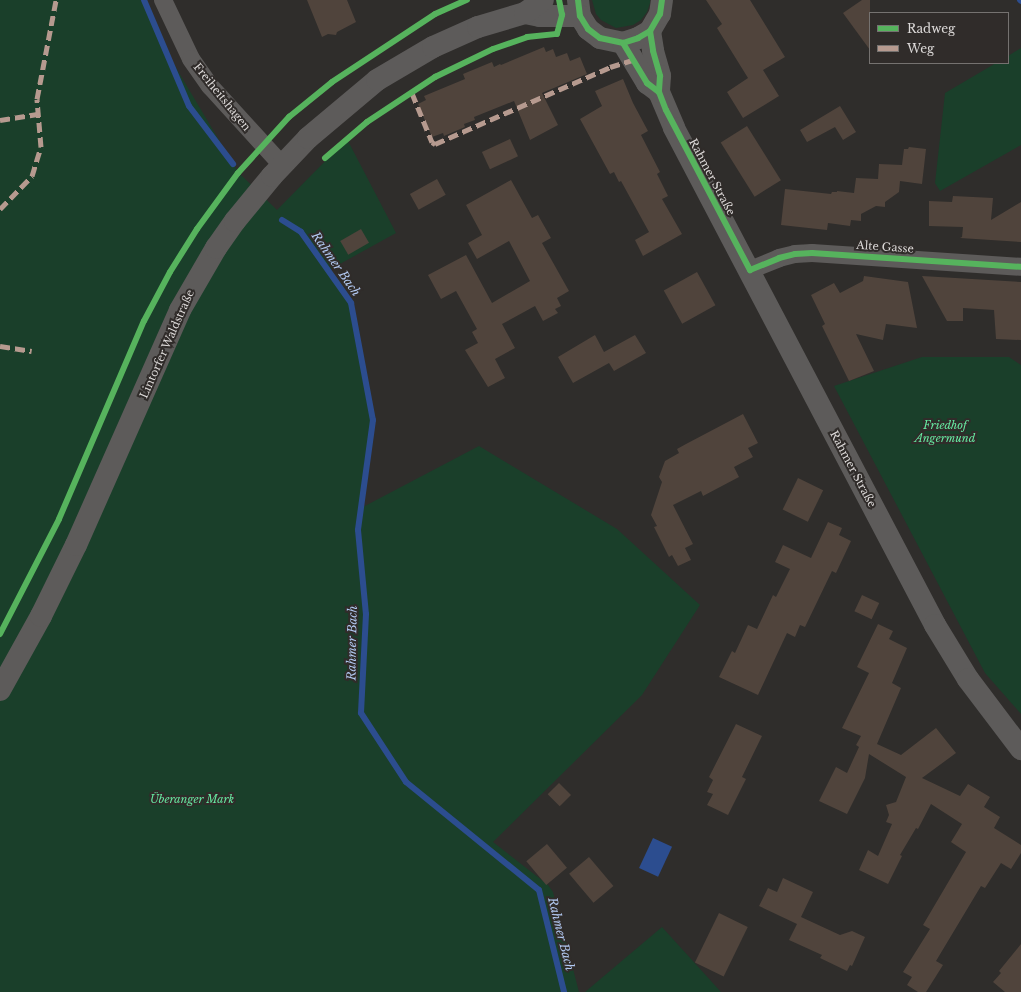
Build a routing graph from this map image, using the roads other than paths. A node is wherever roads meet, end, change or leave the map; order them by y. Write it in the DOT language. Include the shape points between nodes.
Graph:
graph roads {
  1 [pos="163,0"];
  2 [pos="543,0"];
  3 [pos="662,0"];
  4 [pos="579,8"];
  5 [pos="525,13"];
  6 [pos="650,31"];
  7 [pos="623,43"];
  8 [pos="659,92"];
  9 [pos="282,165"];
  10 [pos="1021,267"];
  11 [pos="750,270"];
  12 [pos="0,690"];
  13 [pos="1021,749"];
  1 -- 9 [label="street, Freiheitshagen" via="191,59 210,86"];
  2 -- 5 [label="main road, Lintorfer Waldstraße"];
  3 -- 6 [label="main road" via="660,14"];
  4 -- 5 [label="main road" via="540,16"];
  4 -- 7 [label="main road" via="588,28 600,38"];
  5 -- 9 [label="main road, Lintorfer Waldstraße" via="478,27 396,68 352,100 308,138"];
  6 -- 7 [label="main road"];
  6 -- 8 [label="main road, Rahmer Straße" via="660,76"];
  7 -- 8 [label="main road, Rahmer Straße" via="648,83"];
  8 -- 11 [label="main road, Rahmer Straße" via="674,128"];
  9 -- 12 [label="main road, Lintorfer Waldstraße" via="235,220 196,280 163,347 76,545"];
  10 -- 11 [label="street, Alte Gasse" via="812,253 780,258"];
  11 -- 13 [label="main road, Rahmer Straße" via="935,625 968,679"];
}
